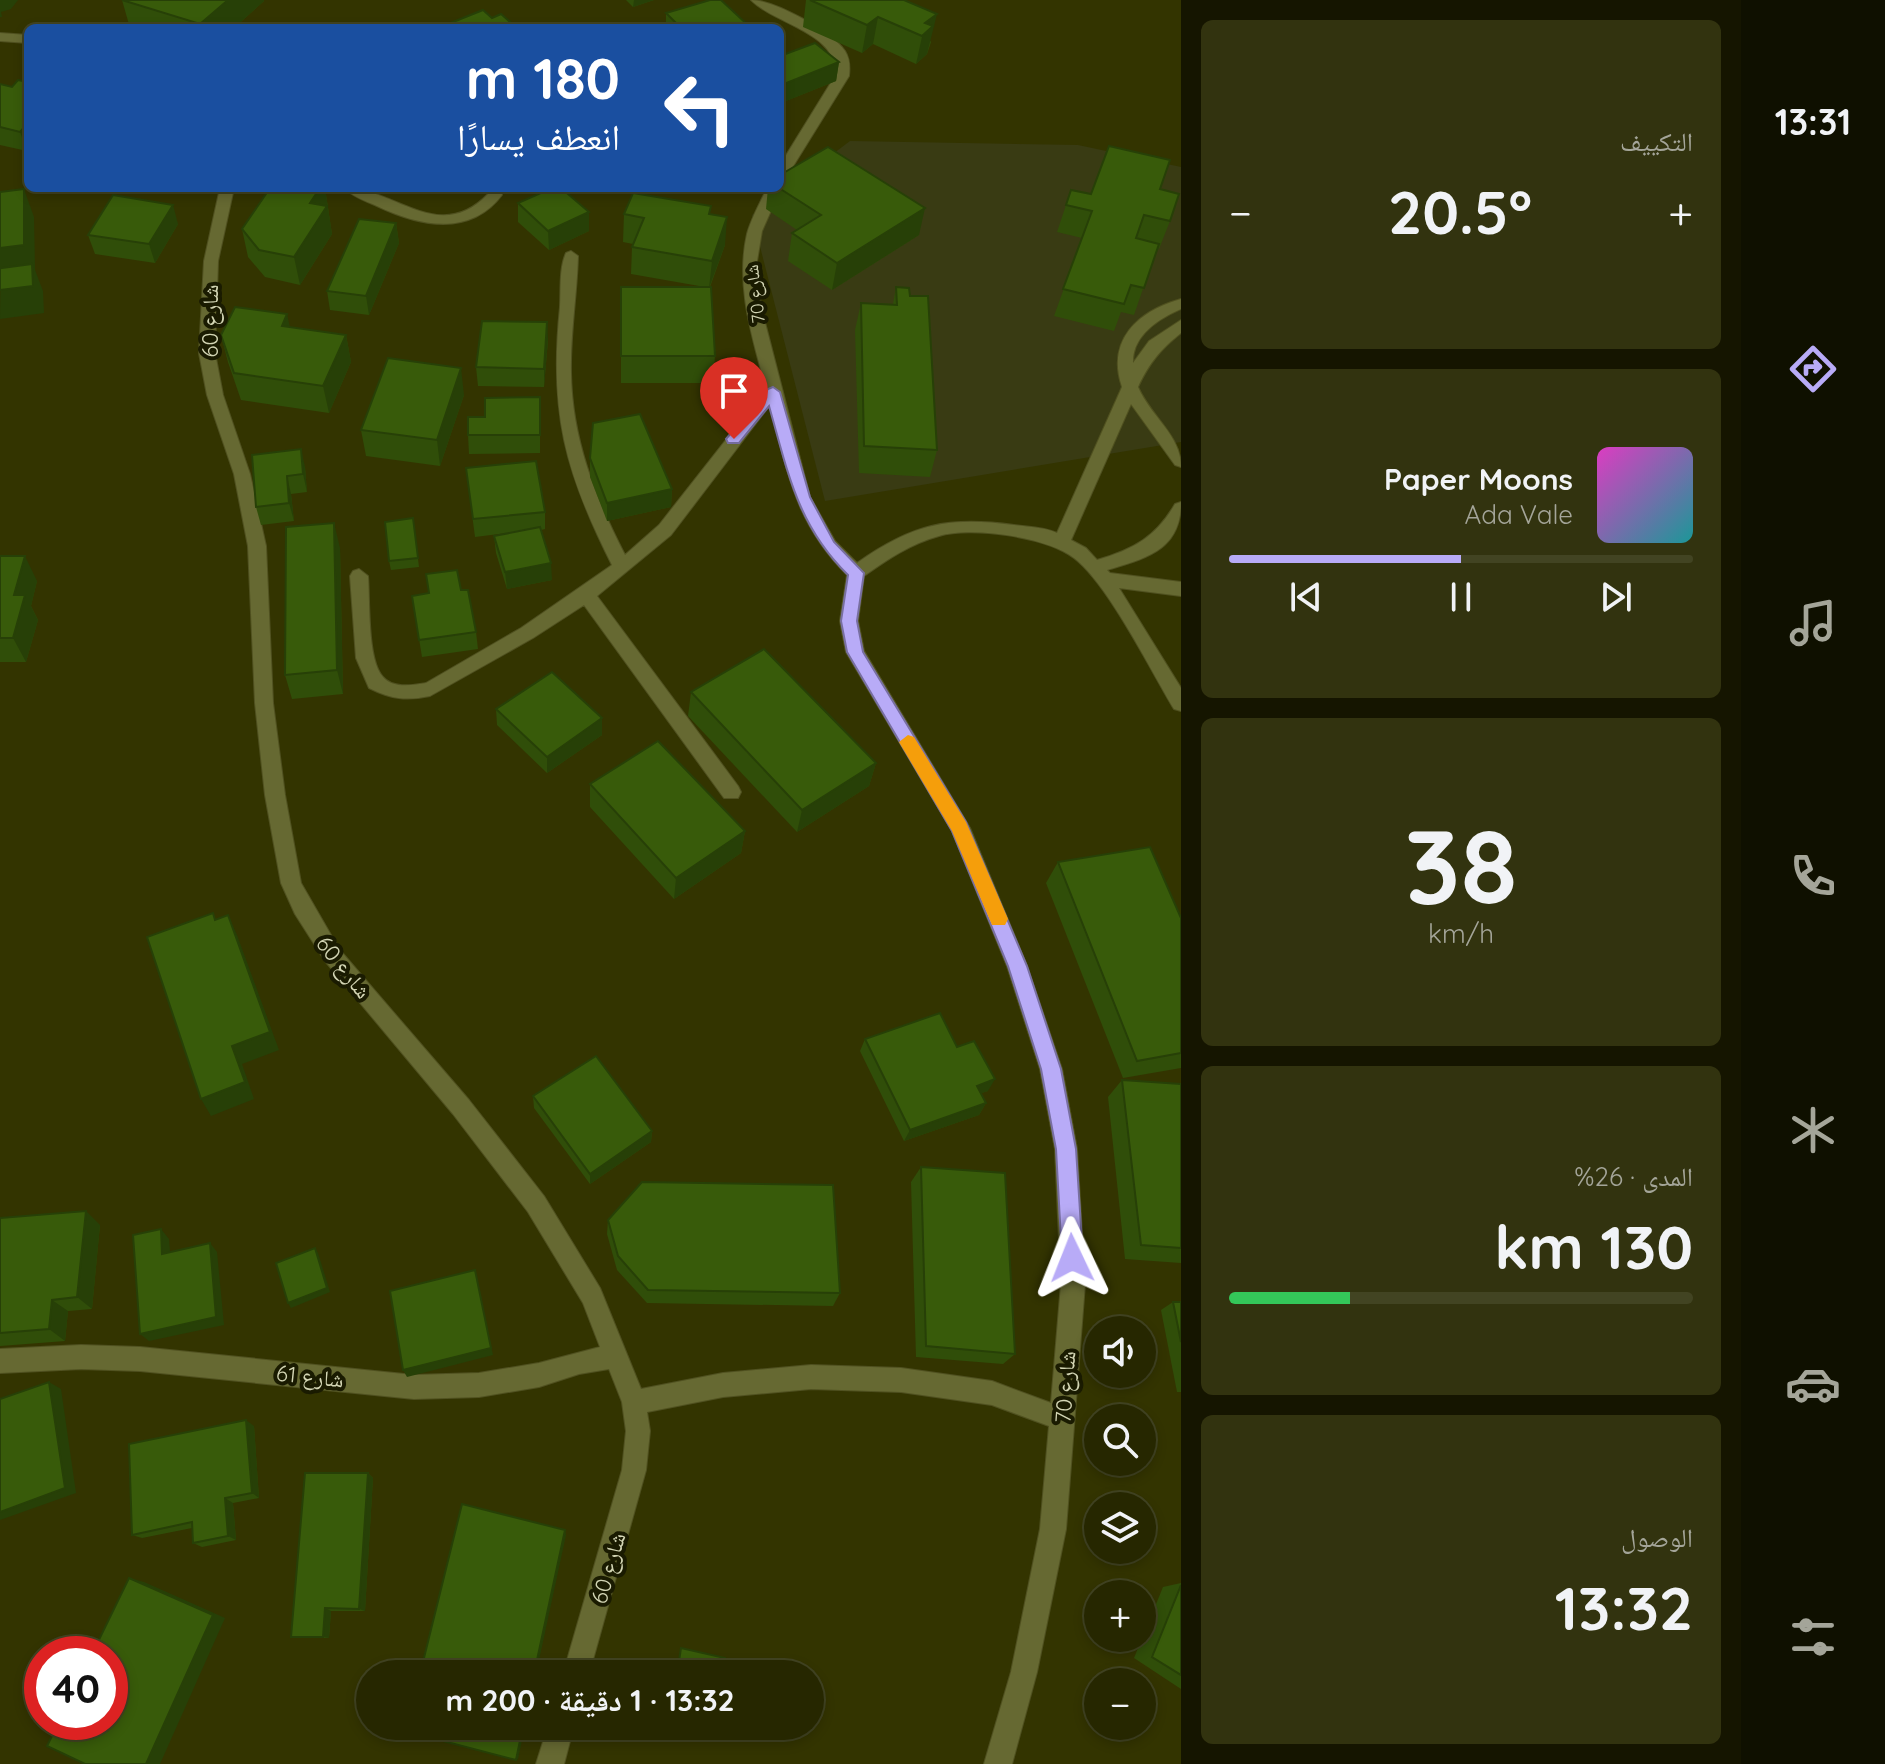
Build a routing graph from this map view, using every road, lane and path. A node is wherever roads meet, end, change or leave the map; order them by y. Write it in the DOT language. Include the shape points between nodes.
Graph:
graph roads {
  1 [pos="757,0"];
  2 [pos="0,37"];
  3 [pos="24,39"];
  4 [pos="784,170"];
  5 [pos="226,192"];
  6 [pos="359,192"];
  7 [pos="495,192"];
  8 [pos="772,192"];
  9 [pos="571,256"];
  10 [pos="1181,304"];
  11 [pos="1181,325"];
  12 [pos="1130,388"];
  13 [pos="773,392"];
  14 [pos="1181,461"];
  15 [pos="1181,508"];
  16 [pos="1062,541"];
  17 [pos="622,567"];
  18 [pos="856,573"];
  19 [pos="1100,573"];
  20 [pos="359,576"];
  21 [pos="1181,589"];
  22 [pos="586,595"];
  23 [pos="1181,704"];
  24 [pos="731,792"];
  25 [pos="617,1356"];
  26 [pos="0,1361"];
  27 [pos="634,1402"];
  28 [pos="1063,1419"];
  29 [pos="580,1660"];
  30 [pos="557,1740"];
  31 [pos="550,1764"];
  32 [pos="998,1764"];
  1 -- 4 [label="street" via="839,52 843,61 842,76"];
  2 -- 3 [label="street"];
  5 -- 25 [label="street, شارع 60" via="211,261 207,353 257,546 264,703 291,883 332,955 536,1204 592,1296"];
  6 -- 7 [label="street" via="389,208 449,221 469,219 488,207"];
  8 -- 13 [label="street, شارع 70" via="755,231 750,261 753,307"];
  9 -- 17 [label="street" via="563,371 571,448 582,487"];
  10 -- 12 [label="street" via="1135,330 1123,367"];
  11 -- 12 [label="street" via="1155,345"];
  12 -- 14 [label="street"];
  12 -- 16 [label="street"];
  13 -- 17 [label="street" via="665,530"];
  13 -- 18 [label="street, شارع 70" via="802,497 829,546"];
  15 -- 19 [label="street" via="1169,532 1153,547"];
  16 -- 18 [label="street" via="1026,531 940,528 892,547"];
  16 -- 19 [label="street"];
  17 -- 22 [label="street"];
  18 -- 28 [label="street, شارع 70" via="849,621 855,652 960,828 1017,966 1051,1069 1066,1149 1073,1271"];
  19 -- 21 [label="street"];
  19 -- 23 [label="street"];
  20 -- 22 [label="street" via="370,673 376,683 403,693 430,689"];
  22 -- 24 [label="street"];
  25 -- 26 [label="street, شارع 61" via="479,1385 414,1387 140,1359"];
  25 -- 27 [label="street, شارع 60"];
  27 -- 28 [label="street" via="723,1385 811,1377 886,1379 992,1393"];
  27 -- 29 [label="street, شارع 60" via="634,1470"];
  28 -- 32 [label="street, شارع 70" via="1053,1529 1024,1672"];
  30 -- 31 [label="street"];
}
